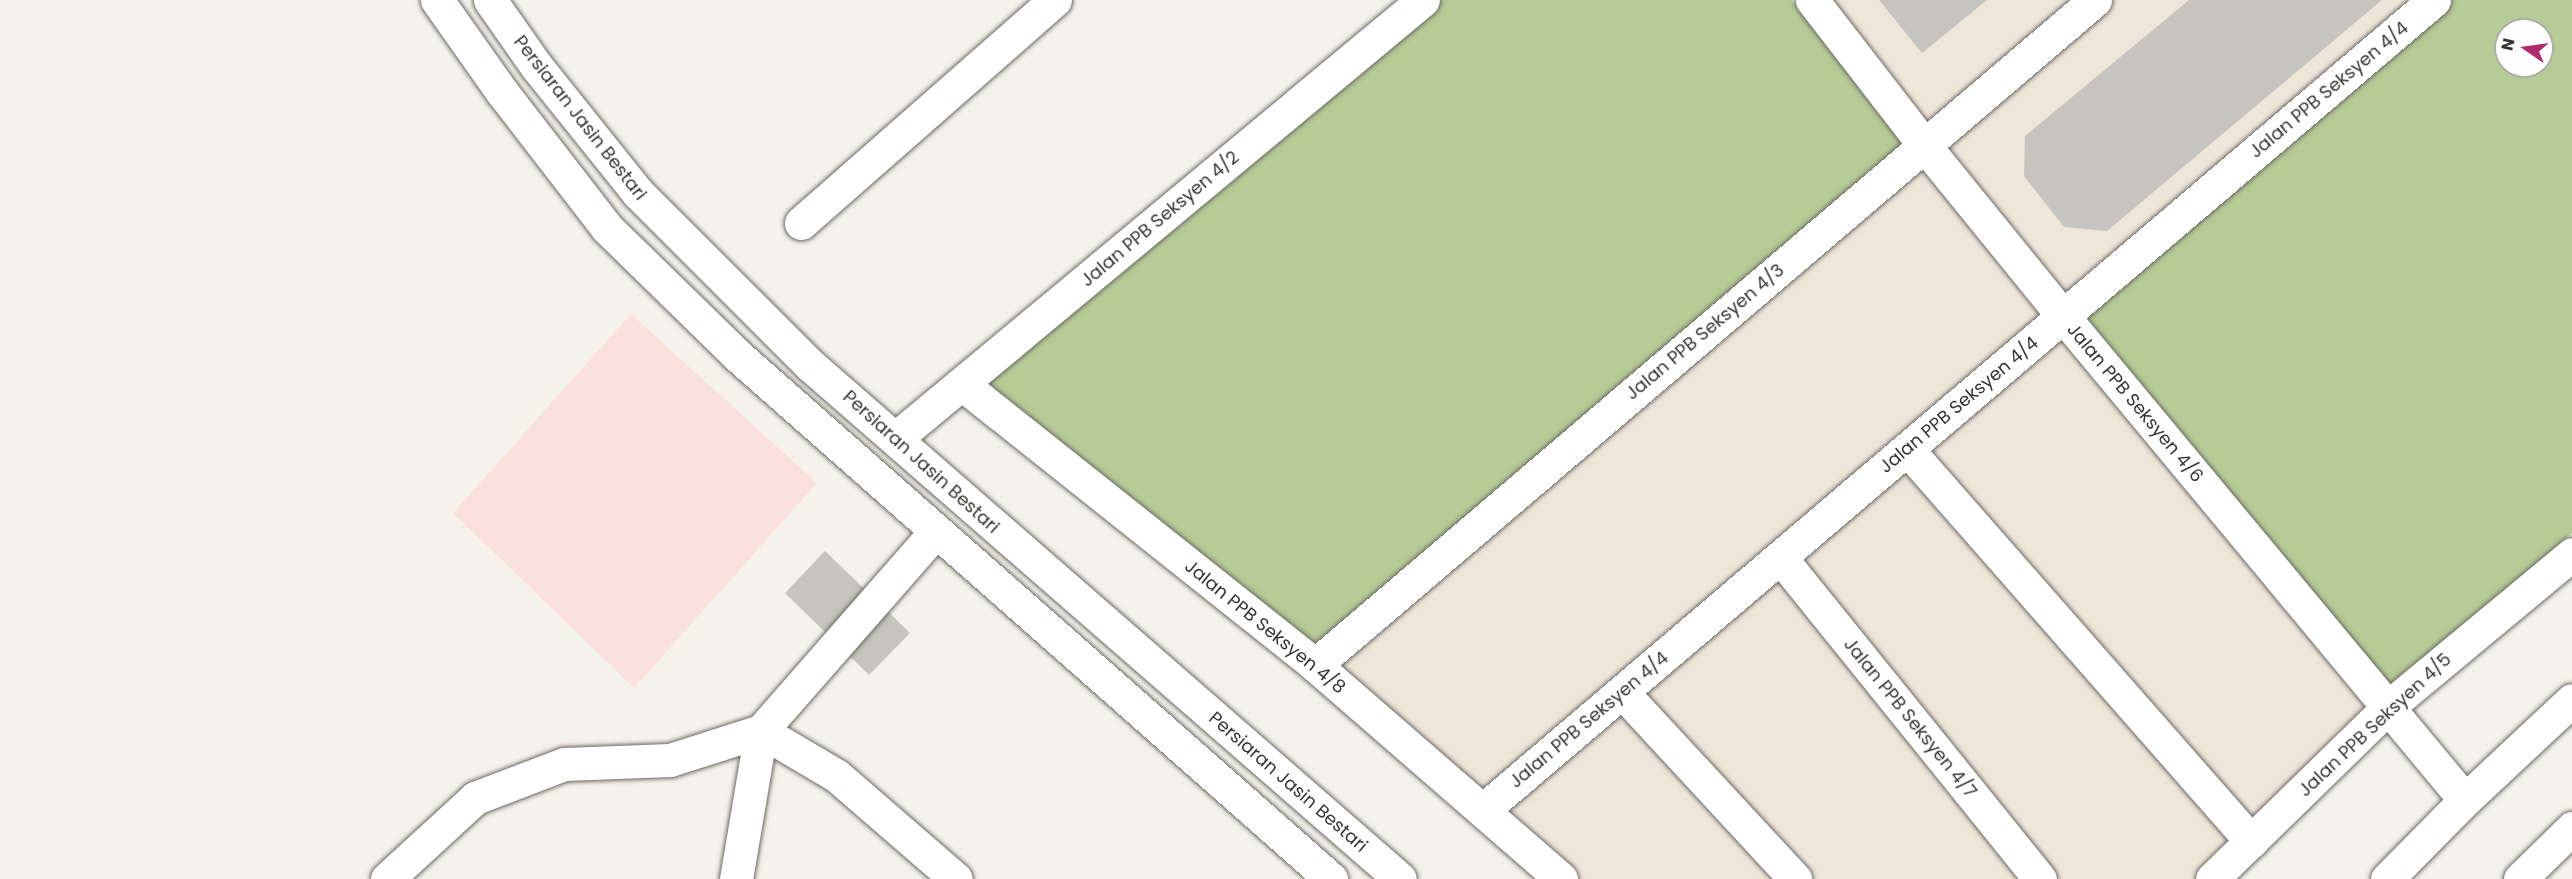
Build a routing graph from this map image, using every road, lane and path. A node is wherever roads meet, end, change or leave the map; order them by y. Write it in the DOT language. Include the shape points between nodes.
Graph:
graph roads {
  1 [pos="437,0"];
  2 [pos="490,0"];
  3 [pos="1056,0"];
  4 [pos="1423,0"];
  5 [pos="1812,0"];
  6 [pos="2095,0"];
  7 [pos="2434,0"];
  8 [pos="1924,145"];
  9 [pos="801,223"];
  10 [pos="2063,316"];
  11 [pos="962,384"];
  12 [pos="896,438"];
  13 [pos="1907,449"];
  14 [pos="935,532"];
  15 [pos="2572,554"];
  16 [pos="1780,557"];
  17 [pos="1315,665"];
  18 [pos="1622,692"];
  19 [pos="2572,700"];
  20 [pos="2388,708"];
  21 [pos="762,731"];
  22 [pos="2465,800"];
  23 [pos="1483,810"];
  24 [pos="2572,828"];
  25 [pos="2251,841"];
  26 [pos="387,879"];
  27 [pos="736,879"];
  28 [pos="956,879"];
  29 [pos="1331,879"];
  30 [pos="1400,879"];
  31 [pos="1561,879"];
  32 [pos="1795,879"];
  33 [pos="2040,879"];
  34 [pos="2212,879"];
  35 [pos="2387,879"];
  36 [pos="2520,879"];
  1 -- 14 [label="street" via="607,228 738,356"];
  2 -- 12 [label="street, Persiaran Jasin Bestari" via="537,67 638,193 810,365"];
  3 -- 9 [label="street"];
  4 -- 11 [label="street, Jalan PPB Seksyen 4/2"];
  5 -- 8 [label="street, Jalan PPB Seksyen 4/6"];
  6 -- 8 [label="street, Jalan PPB Seksyen 4/3"];
  7 -- 10 [label="street, Jalan PPB Seksyen 4/4"];
  8 -- 10 [label="street, Jalan PPB Seksyen 4/6"];
  8 -- 17 [label="street, Jalan PPB Seksyen 4/3"];
  10 -- 13 [label="street, Jalan PPB Seksyen 4/4"];
  10 -- 20 [label="street, Jalan PPB Seksyen 4/6"];
  11 -- 12 [label="street, Jalan PPB Seksyen 4/2"];
  11 -- 17 [label="street, Jalan PPB Seksyen 4/8"];
  12 -- 30 [label="street, Persiaran Jasin Bestari"];
  13 -- 16 [label="street, Jalan PPB Seksyen 4/4"];
  13 -- 25 [label="street"];
  14 -- 21 [label="street"];
  14 -- 29 [label="street"];
  15 -- 20 [label="street, Jalan PPB Seksyen 4/5"];
  16 -- 18 [label="street, Jalan PPB Seksyen 4/4"];
  16 -- 33 [label="street, Jalan PPB Seksyen 4/7"];
  17 -- 23 [label="street, Jalan PPB Seksyen 4/8"];
  18 -- 23 [label="street, Jalan PPB Seksyen 4/4"];
  18 -- 32 [label="street"];
  19 -- 22 [label="street"];
  20 -- 22 [label="street, Jalan PPB Seksyen 4/6"];
  20 -- 25 [label="street, Jalan PPB Seksyen 4/5"];
  21 -- 26 [label="street" via="670,760 564,764 475,798"];
  21 -- 27 [label="street"];
  21 -- 28 [label="street" via="837,776"];
  22 -- 35 [label="street"];
  23 -- 31 [label="street, Jalan PPB Seksyen 4/8"];
  24 -- 36 [label="street"];
  25 -- 34 [label="street, Jalan PPB Seksyen 4/5"];
}
